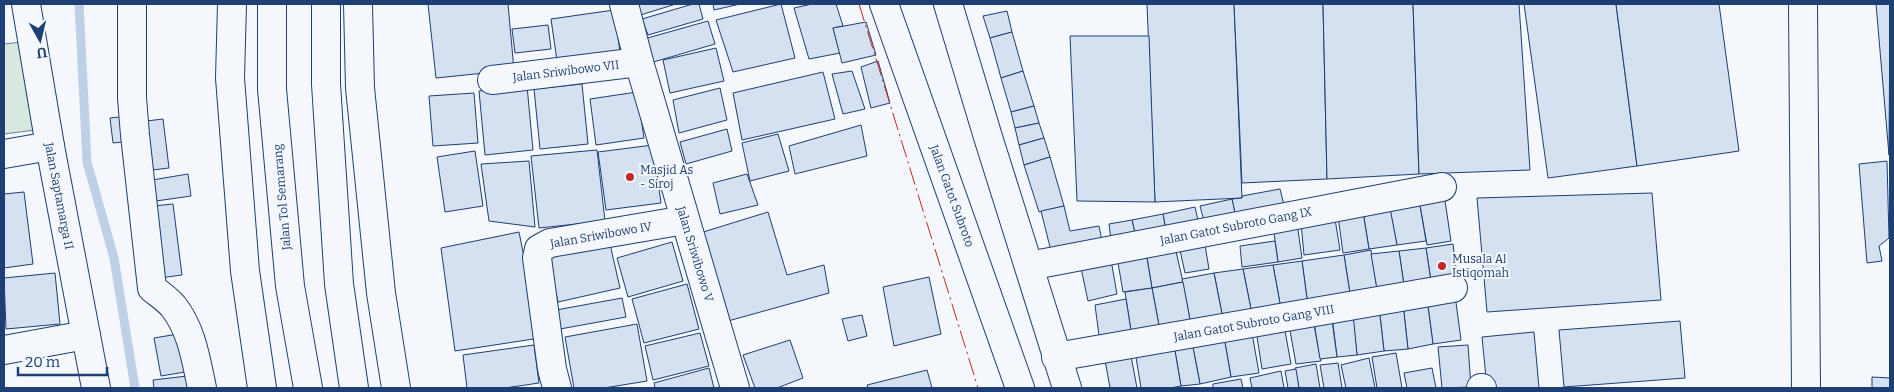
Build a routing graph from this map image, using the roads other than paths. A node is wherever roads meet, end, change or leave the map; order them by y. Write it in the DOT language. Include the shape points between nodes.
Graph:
graph roads {
  1 [pos="26,4"];
  2 [pos="132,4"];
  3 [pos="232,4"];
  4 [pos="272,4"];
  5 [pos="326,4"];
  6 [pos="358,4"];
  7 [pos="624,4"];
  8 [pos="884,4"];
  9 [pos="948,4"];
  10 [pos="1803,4"];
  11 [pos="639,62"];
  12 [pos="492,80"];
  13 [pos="50,146"];
  14 [pos="4,154"];
  15 [pos="1442,187"];
  16 [pos="685,220"];
  17 [pos="1029,266"];
  18 [pos="1453,288"];
  19 [pos="86,335"];
  20 [pos="4,350"];
  21 [pos="1056,357"];
  22 [pos="96,388"];
  23 [pos="202,388"];
  24 [pos="262,388"];
  25 [pos="308,388"];
  26 [pos="354,388"];
  27 [pos="396,388"];
  28 [pos="558,388"];
  29 [pos="735,388"];
  30 [pos="1020,388"];
  31 [pos="1067,388"];
  32 [pos="1806,388"];
  1 -- 13 [label="main road, Jalan Saptamarga II"];
  2 -- 23 [label="main road" via="132,98 152,288 172,305 186,327 195,351"];
  3 -- 24 [label="main road" via="230,78 245,271"];
  4 -- 25 [label="main road, Jalan Tol Semarang" via="272,89 290,286"];
  5 -- 26 [label="main road" via="326,84 338,284"];
  6 -- 27 [label="main road" via="360,88 381,293"];
  7 -- 11 [label="main road, Jalan Sriwibowo V"];
  8 -- 30 [label="main road, Jalan Gatot Subroto"];
  9 -- 17 [label="main road"];
  10 -- 32 [label="main road"];
  11 -- 12 [label="main road, Jalan Sriwibowo VII"];
  11 -- 16 [label="main road, Jalan Sriwibowo V"];
  13 -- 14 [label="main road"];
  13 -- 19 [label="main road, Jalan Saptamarga II"];
  15 -- 17 [label="main road, Jalan Gatot Subroto Gang IX"];
  16 -- 28 [label="main road, Jalan Sriwibowo IV" via="550,243 539,249 537,258 552,369"];
  16 -- 29 [label="main road, Jalan Sriwibowo V"];
  17 -- 21 [label="main road"];
  18 -- 21 [label="main road, Jalan Gatot Subroto Gang VIII"];
  19 -- 20 [label="main road"];
  19 -- 22 [label="main road, Jalan Saptamarga II"];
  21 -- 31 [label="main road"];
}
